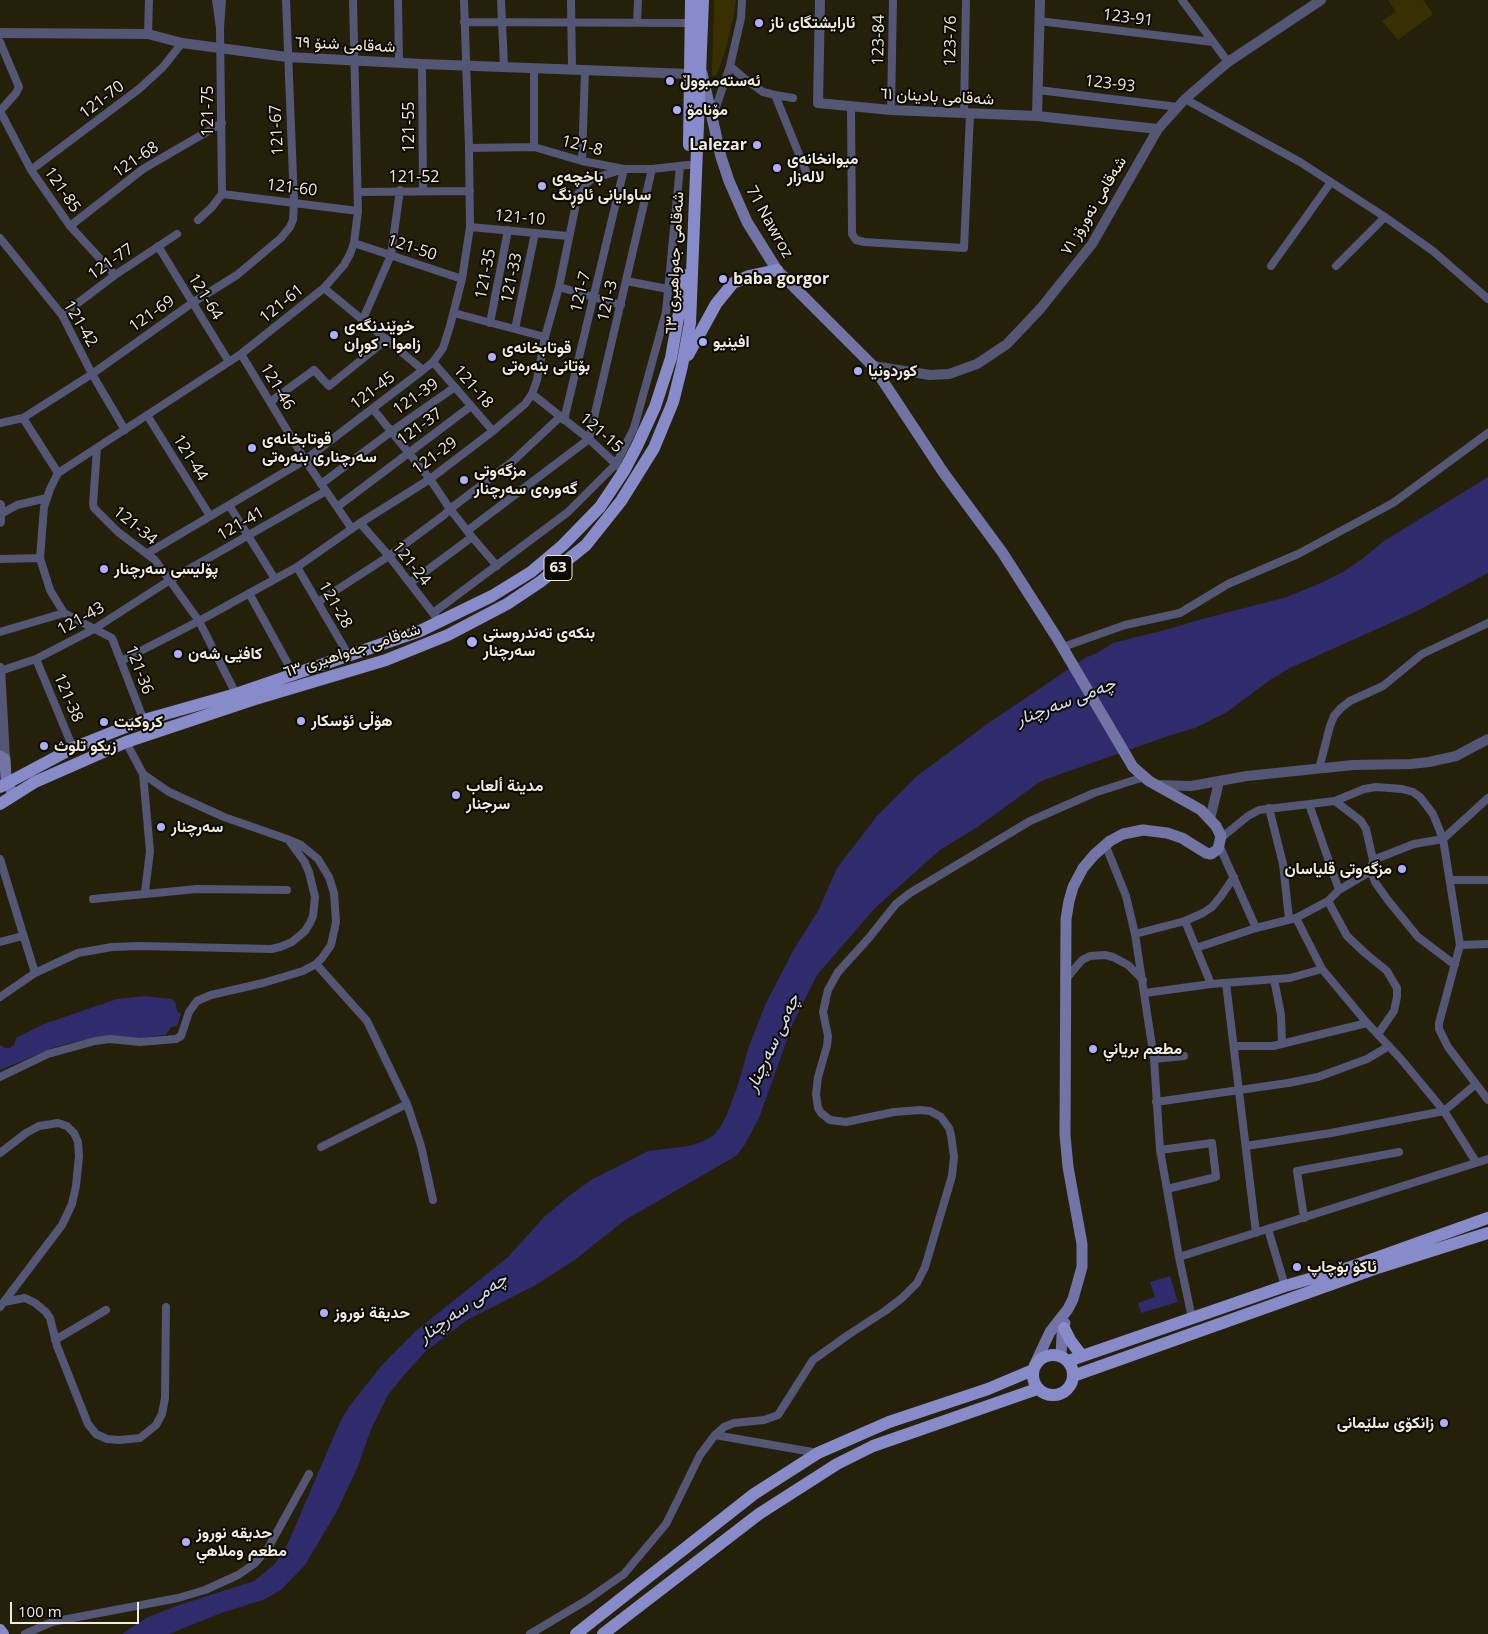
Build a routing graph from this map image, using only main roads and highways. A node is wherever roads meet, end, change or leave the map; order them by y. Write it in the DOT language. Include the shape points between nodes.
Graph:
graph roads {
  1 [pos="690,0"];
  2 [pos="703,0"];
  3 [pos="700,64"];
  4 [pos="694,114"];
  5 [pos="777,270"];
  6 [pos="682,366"];
  7 [pos="2,762"];
  8 [pos="4,785"];
  9 [pos="13,795"];
  10 [pos="0,804"];
  11 [pos="1488,1218"];
  12 [pos="1488,1233"];
  13 [pos="1068,1309"];
  14 [pos="1064,1328"];
  15 [pos="1082,1356"];
  16 [pos="1065,1359"];
  17 [pos="1034,1368"];
  18 [pos="1073,1376"];
  19 [pos="1037,1389"];
  20 [pos="0,1630"];
  21 [pos="3,1634"];
  22 [pos="576,1634"];
  23 [pos="604,1634"];
  1 -- 4 [label="main road, شەقامی جەواهیری ٦٣ / 63" via="690,74"];
  2 -- 3 [label="main road, شەقامی جەواهیری ٦٣ / 63"];
  3 -- 4 [label="main road, شەقامی جەواهیری ٦٣ / 63"];
  3 -- 5 [label="main road, 71 Nawroz" via="721,157 738,204"];
  4 -- 6 [label="main road, شەقامی جەواهیری ٦٣ / 63" via="690,323"];
  4 -- 8 [label="main road, شەقامی جەواهیری ٦٣ / 63" via="684,166 683,287 671,358 655,407 600,506 563,545 531,572 492,596 349,656 236,694 144,720 73,748"];
  5 -- 6 [label="main road" via="733,283 716,304"];
  5 -- 13 [label="main road, 71 Nawroz" via="873,366 1002,552 1131,763 1156,785 1199,808 1217,828 1220,842 1216,852 1208,854 1177,836 1151,830 1123,834 1105,844 1083,868 1070,895 1067,913 1065,1135 1083,1255 1078,1283"];
  6 -- 9 [label="main road, شەقامی جەواهیری ٦٣ / 63" via="654,448 621,502 586,545 507,604 448,635 386,660 126,742 64,768"];
  7 -- 8 [label="main road"];
  8 -- 9 [label="main road"];
  9 -- 10 [label="main road, شەقامی جەواهیری ٦٣ / 63"];
  11 -- 15 [label="main road"];
  12 -- 18 [label="main road" via="1374,1269"];
  13 -- 14 [label="main road"];
  13 -- 17 [label="main road" via="1050,1332"];
  14 -- 15 [label="main road"];
  14 -- 16 [label="main road"];
  15 -- 16 [label="main road"];
  16 -- 17 [label="main road" via="1055,1354 1044,1356"];
  16 -- 18 [label="main road" via="1073,1370"];
  17 -- 19 [label="main road" via="1032,1377"];
  17 -- 22 [label="main road" via="988,1388 889,1422 818,1453 754,1494"];
  18 -- 19 [label="main road" via="1068,1389 1056,1395"];
  19 -- 23 [label="main road" via="873,1446 837,1464 759,1514"];
  20 -- 21 [label="main road"];
}
